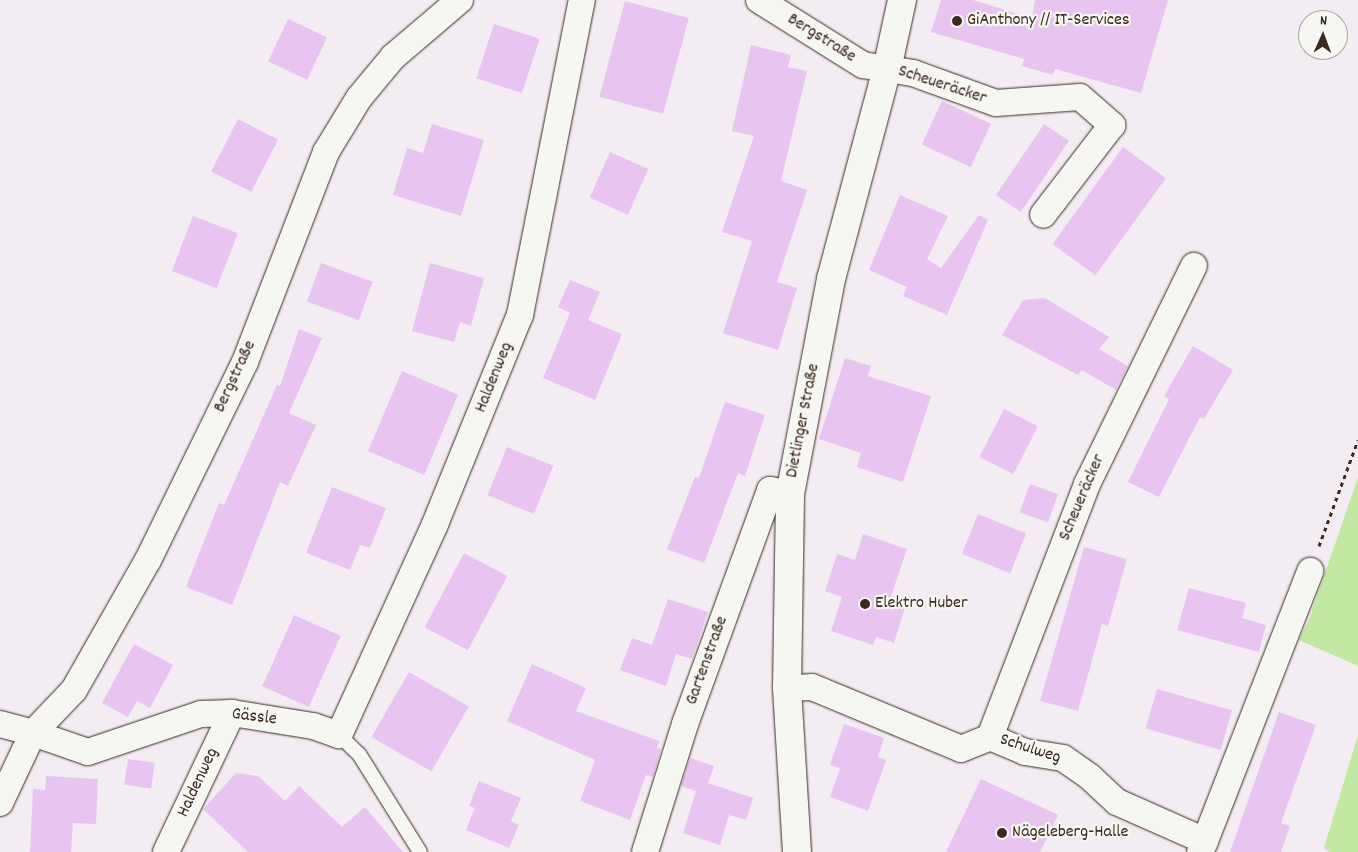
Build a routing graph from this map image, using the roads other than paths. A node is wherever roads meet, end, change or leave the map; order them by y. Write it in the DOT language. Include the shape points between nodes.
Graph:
graph roads {
  1 [pos="460,0"];
  2 [pos="582,0"];
  3 [pos="759,0"];
  4 [pos="902,0"];
  5 [pos="887,69"];
  6 [pos="1043,215"];
  7 [pos="1194,266"];
  8 [pos="790,494"];
  9 [pos="1310,570"];
  10 [pos="787,688"];
  11 [pos="232,713"];
  12 [pos="0,724"];
  13 [pos="33,733"];
  14 [pos="339,735"];
  15 [pos="990,737"];
  16 [pos="0,803"];
  17 [pos="1202,847"];
  18 [pos="166,852"];
  19 [pos="420,852"];
  20 [pos="645,852"];
  21 [pos="797,852"];
  1 -- 13 [label="street, Bergstraße" via="393,56 359,98 326,152 245,362 148,560 74,690"];
  2 -- 14 [label="street, Haldenweg" via="520,315 435,524"];
  3 -- 5 [label="street, Bergstraße" via="863,65"];
  4 -- 5 [label="street, Dietlinger Straße"];
  5 -- 6 [label="street, Scheueräcker" via="913,73 996,103 1080,97 1112,125"];
  5 -- 8 [label="street, Dietlinger Straße" via="831,279"];
  7 -- 15 [label="street, Scheueräcker" via="1087,484"];
  8 -- 10 [label="street, Dietlinger Straße"];
  8 -- 20 [label="street, Gartenstraße" via="770,490 685,724"];
  9 -- 17 [label="street, Schulweg"];
  10 -- 15 [label="street, Schulweg" via="812,687 961,749"];
  10 -- 21 [label="street, Dietlinger Straße"];
  11 -- 13 [label="street, Gässle" via="202,714 88,752"];
  11 -- 14 [label="street, Gässle" via="313,726"];
  11 -- 18 [label="street, Haldenweg"];
  12 -- 13 [label="street"];
  13 -- 16 [label="street, Bergstraße"];
  14 -- 19 [label="lane, Gässle" via="359,754"];
  15 -- 17 [label="street, Schulweg" via="1025,752 1063,758 1090,776 1117,802"];
}
